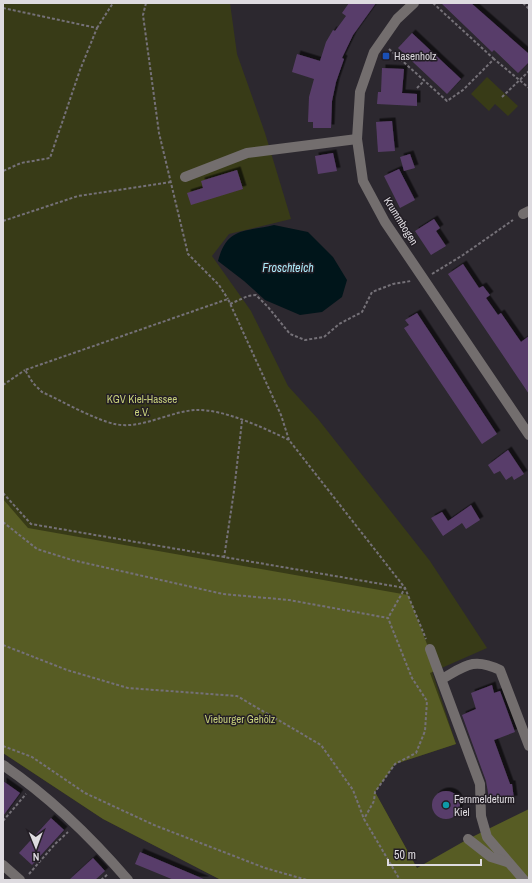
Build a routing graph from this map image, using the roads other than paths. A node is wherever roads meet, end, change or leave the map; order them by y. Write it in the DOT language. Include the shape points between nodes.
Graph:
graph roads {
  1 [pos="414,3"];
  2 [pos="357,139"];
  3 [pos="185,177"];
  4 [pos="529,435"];
  5 [pos="430,649"];
  6 [pos="442,679"];
  7 [pos="529,746"];
  8 [pos="3,766"];
  9 [pos="468,839"];
  10 [pos="509,863"];
  11 [pos="3,865"];
  12 [pos="20,880"];
  13 [pos="128,880"];
  14 [pos="524,880"];
  1 -- 2 [label="street, Krummbogen" via="397,19 374,52 360,92"];
  2 -- 3 [label="street" via="247,153"];
  2 -- 4 [label="street, Krummbogen" via="363,181 385,222"];
  5 -- 6 [label="street"];
  6 -- 7 [label="street" via="472,663 487,664 500,670"];
  6 -- 10 [label="street" via="480,784 481,816 487,838"];
  8 -- 13 [label="street" via="33,786 77,825"];
  9 -- 10 [label="street" via="491,856"];
  10 -- 14 [label="street"];
  11 -- 12 [label="street"];
}
